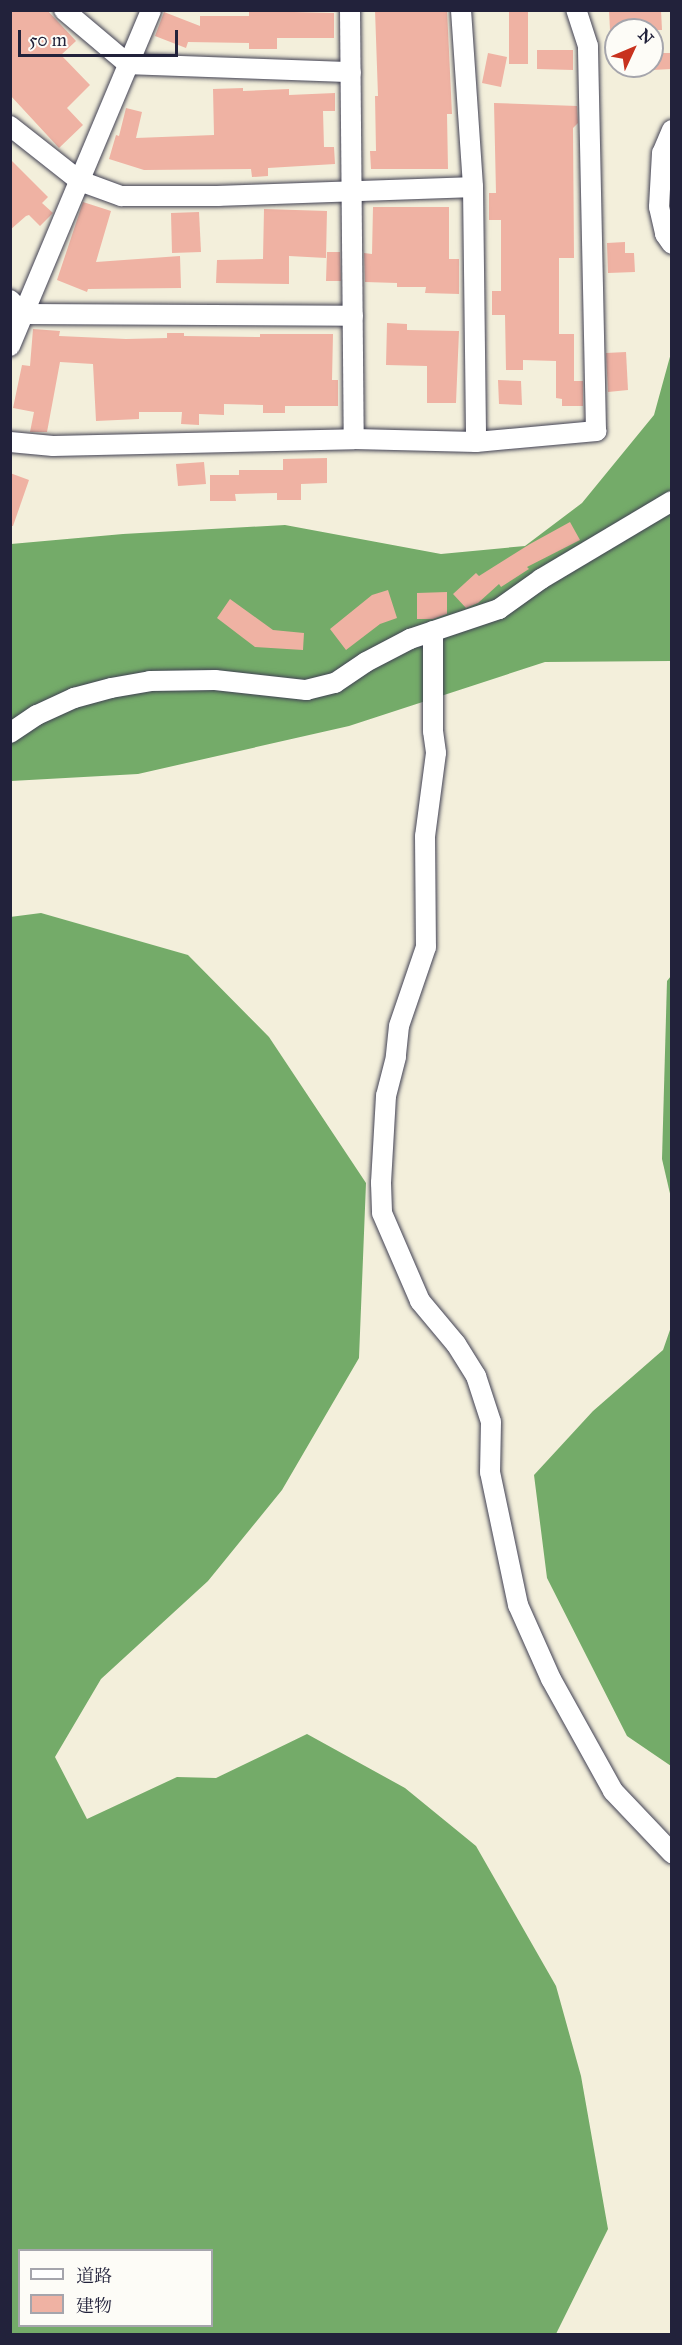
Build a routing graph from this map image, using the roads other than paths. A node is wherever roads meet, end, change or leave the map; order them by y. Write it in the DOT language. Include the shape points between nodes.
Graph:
graph roads {
  1 [pos="64,10"];
  2 [pos="151,10"];
  3 [pos="350,10"];
  4 [pos="461,10"];
  5 [pos="576,10"];
  6 [pos="128,64"];
  7 [pos="351,72"];
  8 [pos="10,126"];
  9 [pos="672,130"];
  10 [pos="80,181"];
  11 [pos="473,188"];
  12 [pos="352,190"];
  13 [pos="672,244"];
  14 [pos="17,307"];
  15 [pos="353,316"];
  16 [pos="10,346"];
  17 [pos="354,439"];
  18 [pos="10,442"];
  19 [pos="476,442"];
  20 [pos="672,501"];
  21 [pos="433,631"];
  22 [pos="10,733"];
  23 [pos="672,1853"];
  1 -- 6 [label="street"];
  2 -- 6 [label="street"];
  3 -- 7 [label="street"];
  4 -- 11 [label="street"];
  5 -- 19 [label="street" via="588,46 596,431"];
  6 -- 7 [label="street"];
  6 -- 10 [label="street"];
  7 -- 12 [label="street"];
  8 -- 10 [label="street"];
  9 -- 13 [label="street" via="662,153 659,207 665,234"];
  10 -- 12 [label="street" via="121,196"];
  10 -- 14 [label="street"];
  11 -- 12 [label="street"];
  11 -- 19 [label="street"];
  12 -- 15 [label="street"];
  14 -- 15 [label="street"];
  14 -- 16 [label="street"];
  15 -- 17 [label="street"];
  17 -- 18 [label="street" via="53,446"];
  17 -- 19 [label="street"];
  20 -- 21 [label="street" via="541,579 499,609"];
  21 -- 22 [label="street" via="366,662 336,683 306,690 215,680 150,681 74,698"];
  21 -- 23 [label="street" via="436,753 425,836 426,947 399,1026 387,1096 382,1213 420,1301 456,1344 476,1376 491,1422 490,1472 518,1605 546,1668 614,1791"];
}
